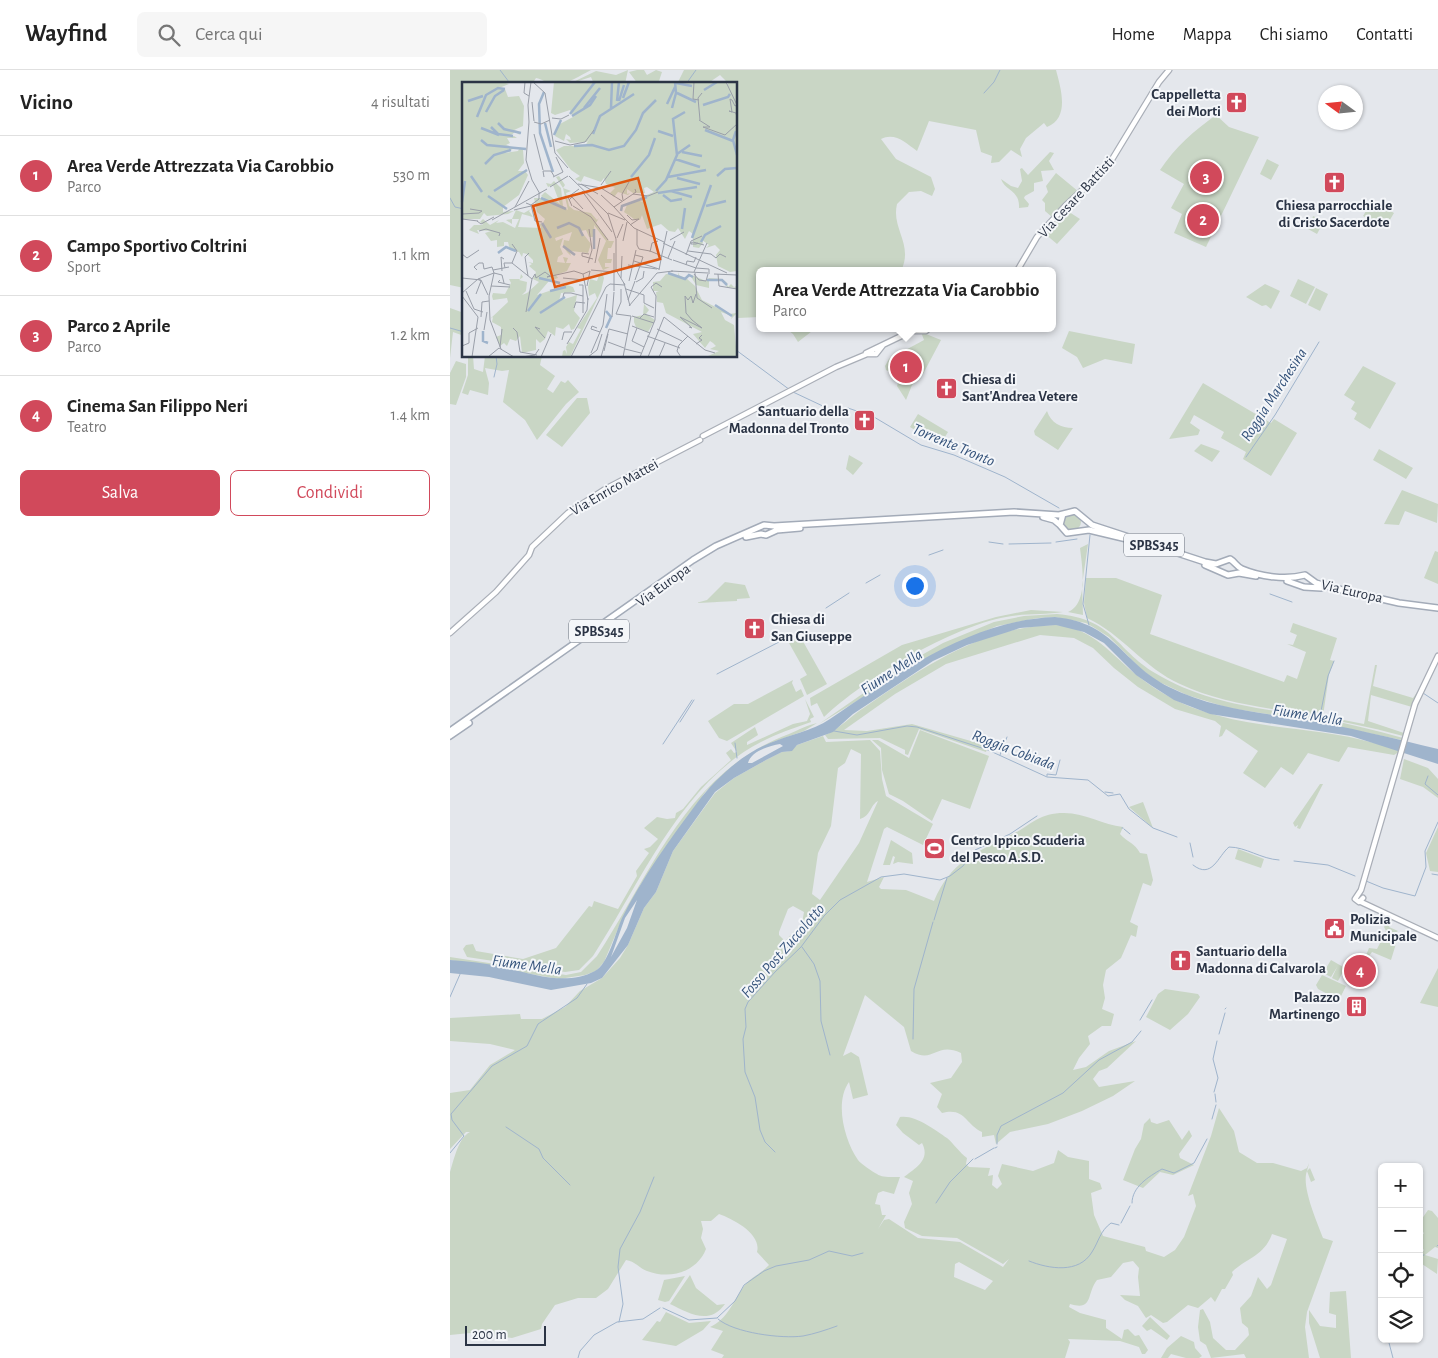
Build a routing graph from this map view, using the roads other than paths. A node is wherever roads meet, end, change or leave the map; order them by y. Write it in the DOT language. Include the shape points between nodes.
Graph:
graph roads {
  1 [pos="1169,70"];
  2 [pos="1019,267"];
  3 [pos="912,332"];
  4 [pos="1064,513"];
  5 [pos="1083,518"];
  6 [pos="1060,524"];
  7 [pos="768,526"];
  8 [pos="761,531"];
  9 [pos="1080,531"];
  10 [pos="770,532"];
  11 [pos="1222,563"];
  12 [pos="1236,563"];
  13 [pos="1222,571"];
  14 [pos="1233,574"];
  15 [pos="1302,576"];
  16 [pos="1310,578"];
  17 [pos="1300,586"];
  18 [pos="1308,587"];
  19 [pos="1397,602"];
  20 [pos="1438,608"];
  21 [pos="450,633"];
  22 [pos="1438,656"];
  23 [pos="450,731"];
  24 [pos="450,736"];
  25 [pos="1438,938"];
  1 -- 2 [label="street, Via Cesare Battisti" via="1108,166 1066,206"];
  3 -- 21 [label="street, Via Enrico Mattei" via="791,391 586,500 557,522 508,581"];
  4 -- 5 [label="main road, Via Europa / SPBS345" via="1075,511"];
  4 -- 6 [label="main road"];
  4 -- 7 [label="main road, Via Europa / SPBS345" via="1014,512"];
  5 -- 9 [label="main road"];
  5 -- 11 [label="main road, Via Europa / SPBS345" via="1096,527 1205,562"];
  6 -- 9 [label="main road, Via Europa / SPBS345" via="1068,533"];
  6 -- 10 [label="main road, Via Europa / SPBS345" via="1047,517 1010,515"];
  7 -- 8 [label="main road, Via Europa / SPBS345" via="764,525"];
  7 -- 10 [label="main road"];
  8 -- 10 [label="main road, Via Europa / SPBS345" via="766,535"];
  8 -- 23 [label="main road, Via Europa / SPBS345" via="730,540 698,557"];
  8 -- 24 [label="main road, Via Europa / SPBS345" via="696,561"];
  9 -- 13 [label="main road, Via Europa / SPBS345" via="1102,532"];
  11 -- 12 [label="main road, Via Europa / SPBS345" via="1229,559"];
  11 -- 13 [label="main road"];
  12 -- 14 [label="main road"];
  12 -- 15 [label="main road, Via Europa / SPBS345" via="1240,569 1263,574 1289,578"];
  13 -- 14 [label="main road, Via Europa / SPBS345" via="1226,575"];
  14 -- 17 [label="main road, Via Europa / SPBS345"];
  15 -- 16 [label="main road, Via Europa / SPBS345"];
  15 -- 17 [label="main road, Via Europa"];
  16 -- 18 [label="main road, Via Europa"];
  16 -- 19 [label="main road, Via Europa / SPBS345" via="1316,583"];
  17 -- 18 [label="main road, Via Europa / SPBS345"];
  18 -- 19 [label="main road, Via Europa / SPBS345"];
  19 -- 20 [label="main road"];
  22 -- 25 [label="street" via="1415,704 1361,896 1369,905"];
}
